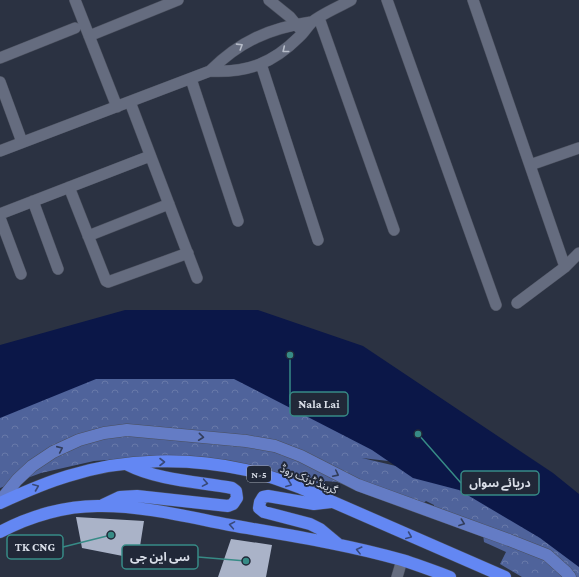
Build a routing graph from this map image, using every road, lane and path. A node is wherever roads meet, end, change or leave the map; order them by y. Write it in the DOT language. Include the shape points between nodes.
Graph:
graph roads {
  1 [pos="75,0"];
  2 [pos="178,0"];
  3 [pos="268,0"];
  4 [pos="351,0"];
  5 [pos="387,0"];
  6 [pos="474,0"];
  7 [pos="315,20"];
  8 [pos="75,28"];
  9 [pos="300,29"];
  10 [pos="89,36"];
  11 [pos="0,58"];
  12 [pos="261,64"];
  13 [pos="210,71"];
  14 [pos="191,78"];
  15 [pos="0,82"];
  16 [pos="130,102"];
  17 [pos="117,107"];
  18 [pos="22,142"];
  19 [pos="579,148"];
  20 [pos="0,151"];
  21 [pos="150,156"];
  22 [pos="530,165"];
  23 [pos="69,187"];
  24 [pos="33,201"];
  25 [pos="169,204"];
  26 [pos="0,214"];
  27 [pos="0,218"];
  28 [pos="238,220"];
  29 [pos="394,230"];
  30 [pos="88,236"];
  31 [pos="318,240"];
  32 [pos="188,253"];
  33 [pos="579,253"];
  34 [pos="565,267"];
  35 [pos="58,269"];
  36 [pos="21,274"];
  37 [pos="197,278"];
  38 [pos="518,303"];
  39 [pos="496,305"];
  40 [pos="126,464"];
  41 [pos="0,502"];
  42 [pos="332,502"];
  43 [pos="101,506"];
  44 [pos="0,532"];
  45 [pos="339,545"];
  46 [pos="402,560"];
  47 [pos="397,577"];
  48 [pos="450,577"];
  49 [pos="505,577"];
  50 [pos="570,577"];
  1 -- 10 [label="street"];
  2 -- 10 [label="street"];
  3 -- 9 [label="street" via="290,17"];
  4 -- 7 [label="street"];
  5 -- 39 [label="street"];
  6 -- 22 [label="street"];
  7 -- 9 [label="street"];
  7 -- 29 [label="street"];
  8 -- 11 [label="street"];
  9 -- 12 [label="street, one-way" via="282,52"];
  13 -- 9 [label="street, one-way" via="230,52 248,41 263,34"];
  10 -- 17 [label="street"];
  12 -- 13 [label="street" via="244,70"];
  12 -- 31 [label="street"];
  13 -- 14 [label="street"];
  14 -- 16 [label="street"];
  14 -- 28 [label="street"];
  15 -- 18 [label="street"];
  16 -- 17 [label="street"];
  16 -- 21 [label="street"];
  17 -- 18 [label="street"];
  18 -- 20 [label="street"];
  19 -- 22 [label="street"];
  21 -- 23 [label="street"];
  21 -- 25 [label="street"];
  22 -- 34 [label="street"];
  23 -- 24 [label="street"];
  23 -- 30 [label="street"];
  24 -- 26 [label="street"];
  24 -- 35 [label="street"];
  25 -- 30 [label="street"];
  25 -- 32 [label="street"];
  27 -- 36 [label="street"];
  30 -- 32 [label="street" via="104,279 108,282"];
  32 -- 37 [label="street"];
  33 -- 34 [label="street"];
  34 -- 38 [label="street"];
  41 -- 40 [label="highway, گرینڈ ٹرنک روڈ / N-5, one-way" via="69,475"];
  40 -- 42 [label="highway, گرینڈ ٹرنک روڈ / N-5, one-way" via="185,462 247,470 280,480"];
  40 -- 43 [label="highway, one-way" via="153,474 232,488 236,491 237,498 228,506 137,496 120,498"];
  41 -- 50 [label="main road, one-way" via="32,466 53,452 104,432 127,430 246,442 276,446 358,485 509,540 547,556"];
  42 -- 45 [label="highway" via="314,504 268,496 263,497 259,508 264,512 310,524"];
  42 -- 49 [label="highway, گرینڈ ٹرنک روڈ / N-5, one-way"];
  43 -- 44 [label="highway" via="38,516"];
  45 -- 43 [label="highway, one-way" via="169,513"];
  46 -- 45 [label="highway, one-way"];
  46 -- 47 [label="street"];
  46 -- 48 [label="highway"];
}
